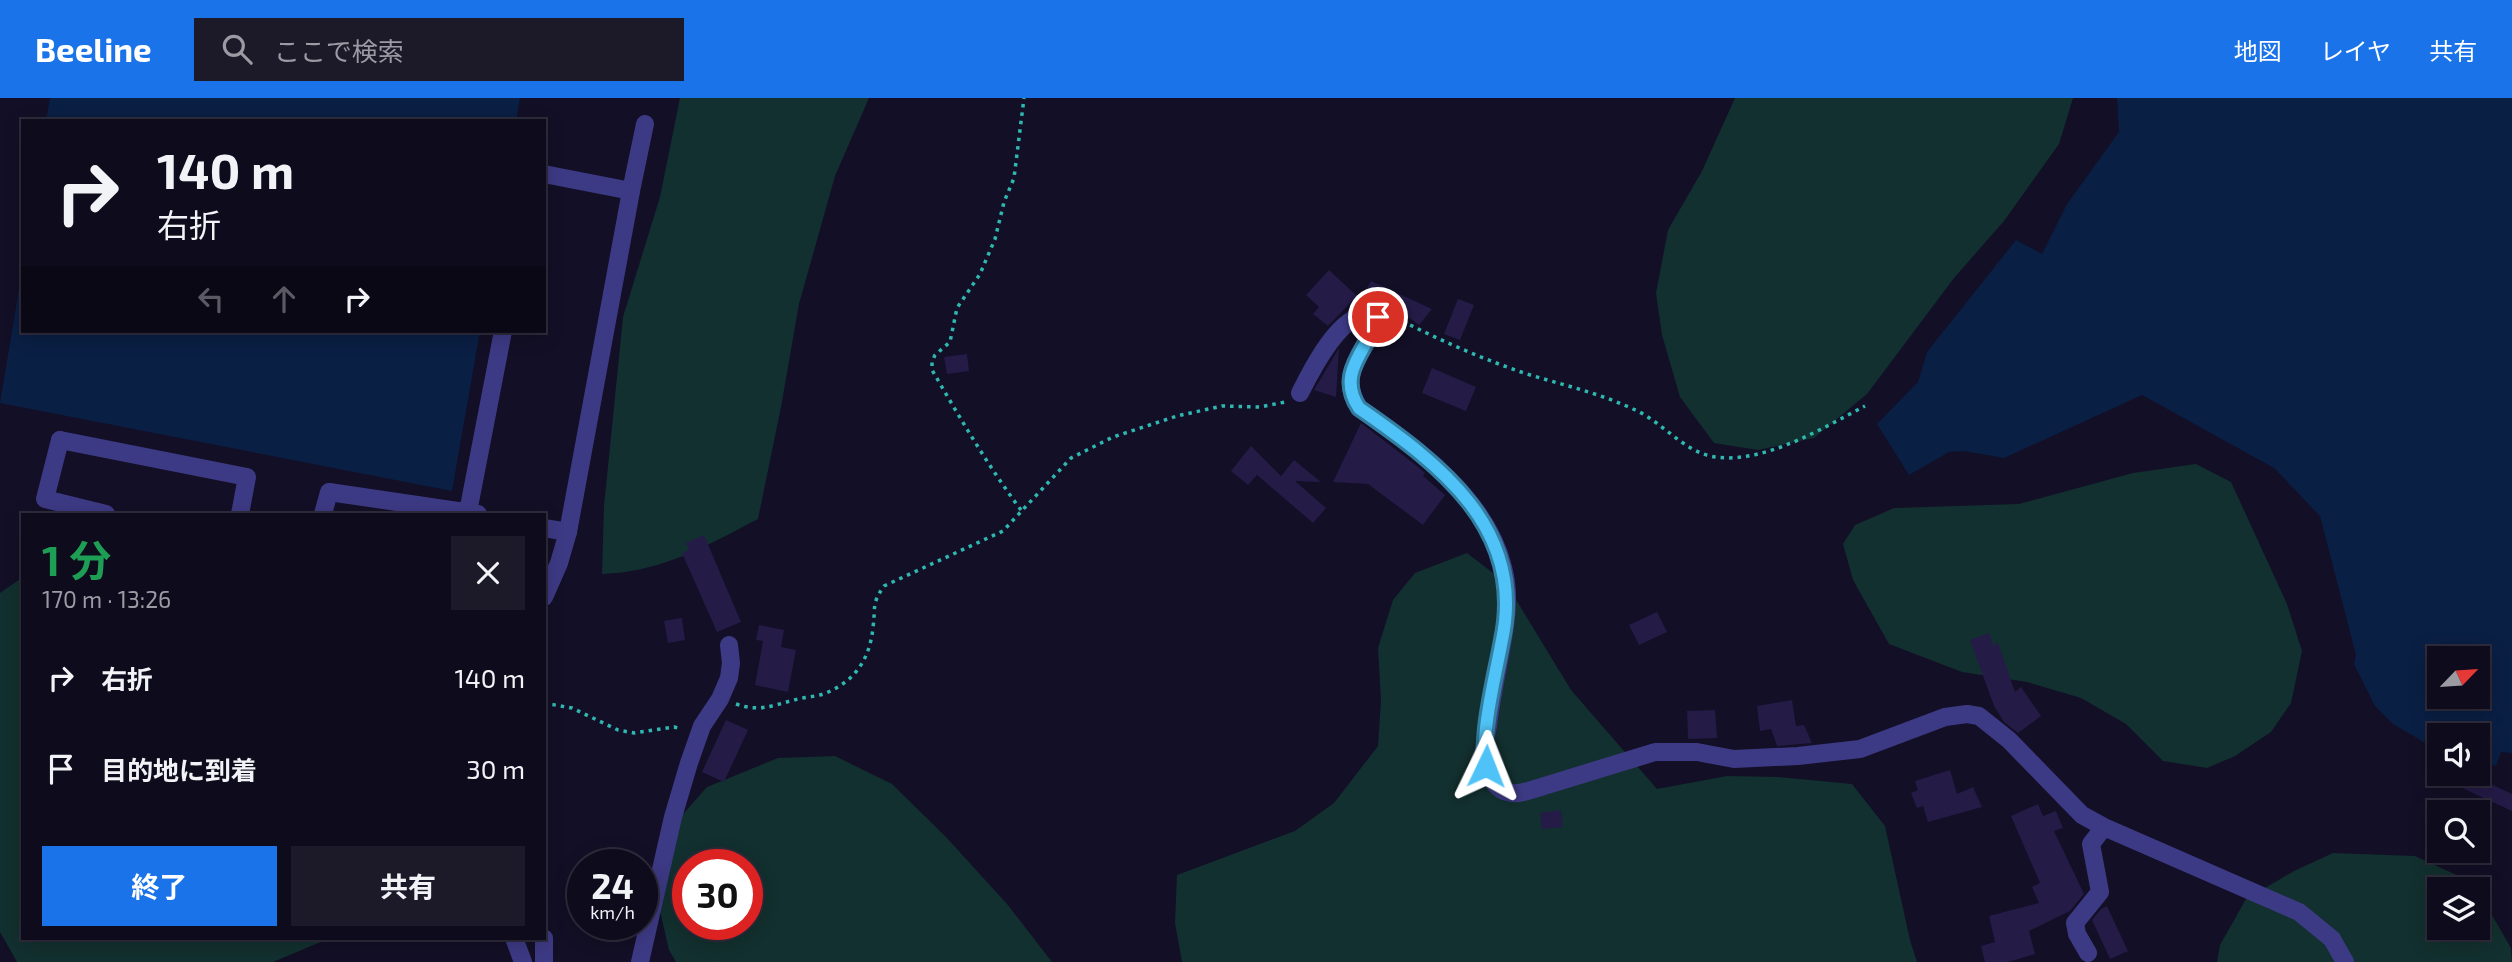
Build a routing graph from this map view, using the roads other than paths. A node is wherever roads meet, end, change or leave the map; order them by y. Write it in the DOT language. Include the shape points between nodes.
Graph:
graph roads {
  1 [pos="645,124"];
  2 [pos="546,174"];
  3 [pos="631,191"];
  4 [pos="503,333"];
  5 [pos="1300,393"];
  6 [pos="102,513"];
  7 [pos="240,513"];
  8 [pos="323,513"];
  9 [pos="473,513"];
  10 [pos="546,528"];
  11 [pos="568,532"];
  12 [pos="546,592"];
  13 [pos="729,645"];
  14 [pos="2104,827"];
  15 [pos="515,940"];
  16 [pos="544,940"];
  17 [pos="2088,953"];
  18 [pos="523,962"];
  19 [pos="544,962"];
  20 [pos="640,962"];
  21 [pos="2345,962"];
  1 -- 3 [label="street"];
  2 -- 3 [label="street"];
  3 -- 11 [label="street"];
  4 -- 9 [label="street"];
  5 -- 14 [label="street" via="1326,348 1348,323 1362,316 1378,317 1354,368 1349,388 1353,398 1359,408 1420,452 1461,490 1486,527 1503,566 1506,624 1483,754 1499,788 1512,793 1528,791 1655,752 1698,752 1734,759 1860,749 1945,717 1967,715 1979,716 2009,740 2082,815"];
  6 -- 7 [label="street" via="45,499 60,440 247,477"];
  8 -- 9 [label="street" via="328,492"];
  10 -- 11 [label="street"];
  11 -- 12 [label="street"];
  13 -- 20 [label="street" via="730,670 720,699 702,726 673,817"];
  14 -- 17 [label="street" via="2091,844 2100,892 2075,923"];
  14 -- 21 [label="street" via="2299,912 2332,939"];
  15 -- 18 [label="street"];
  16 -- 19 [label="street"];
}
